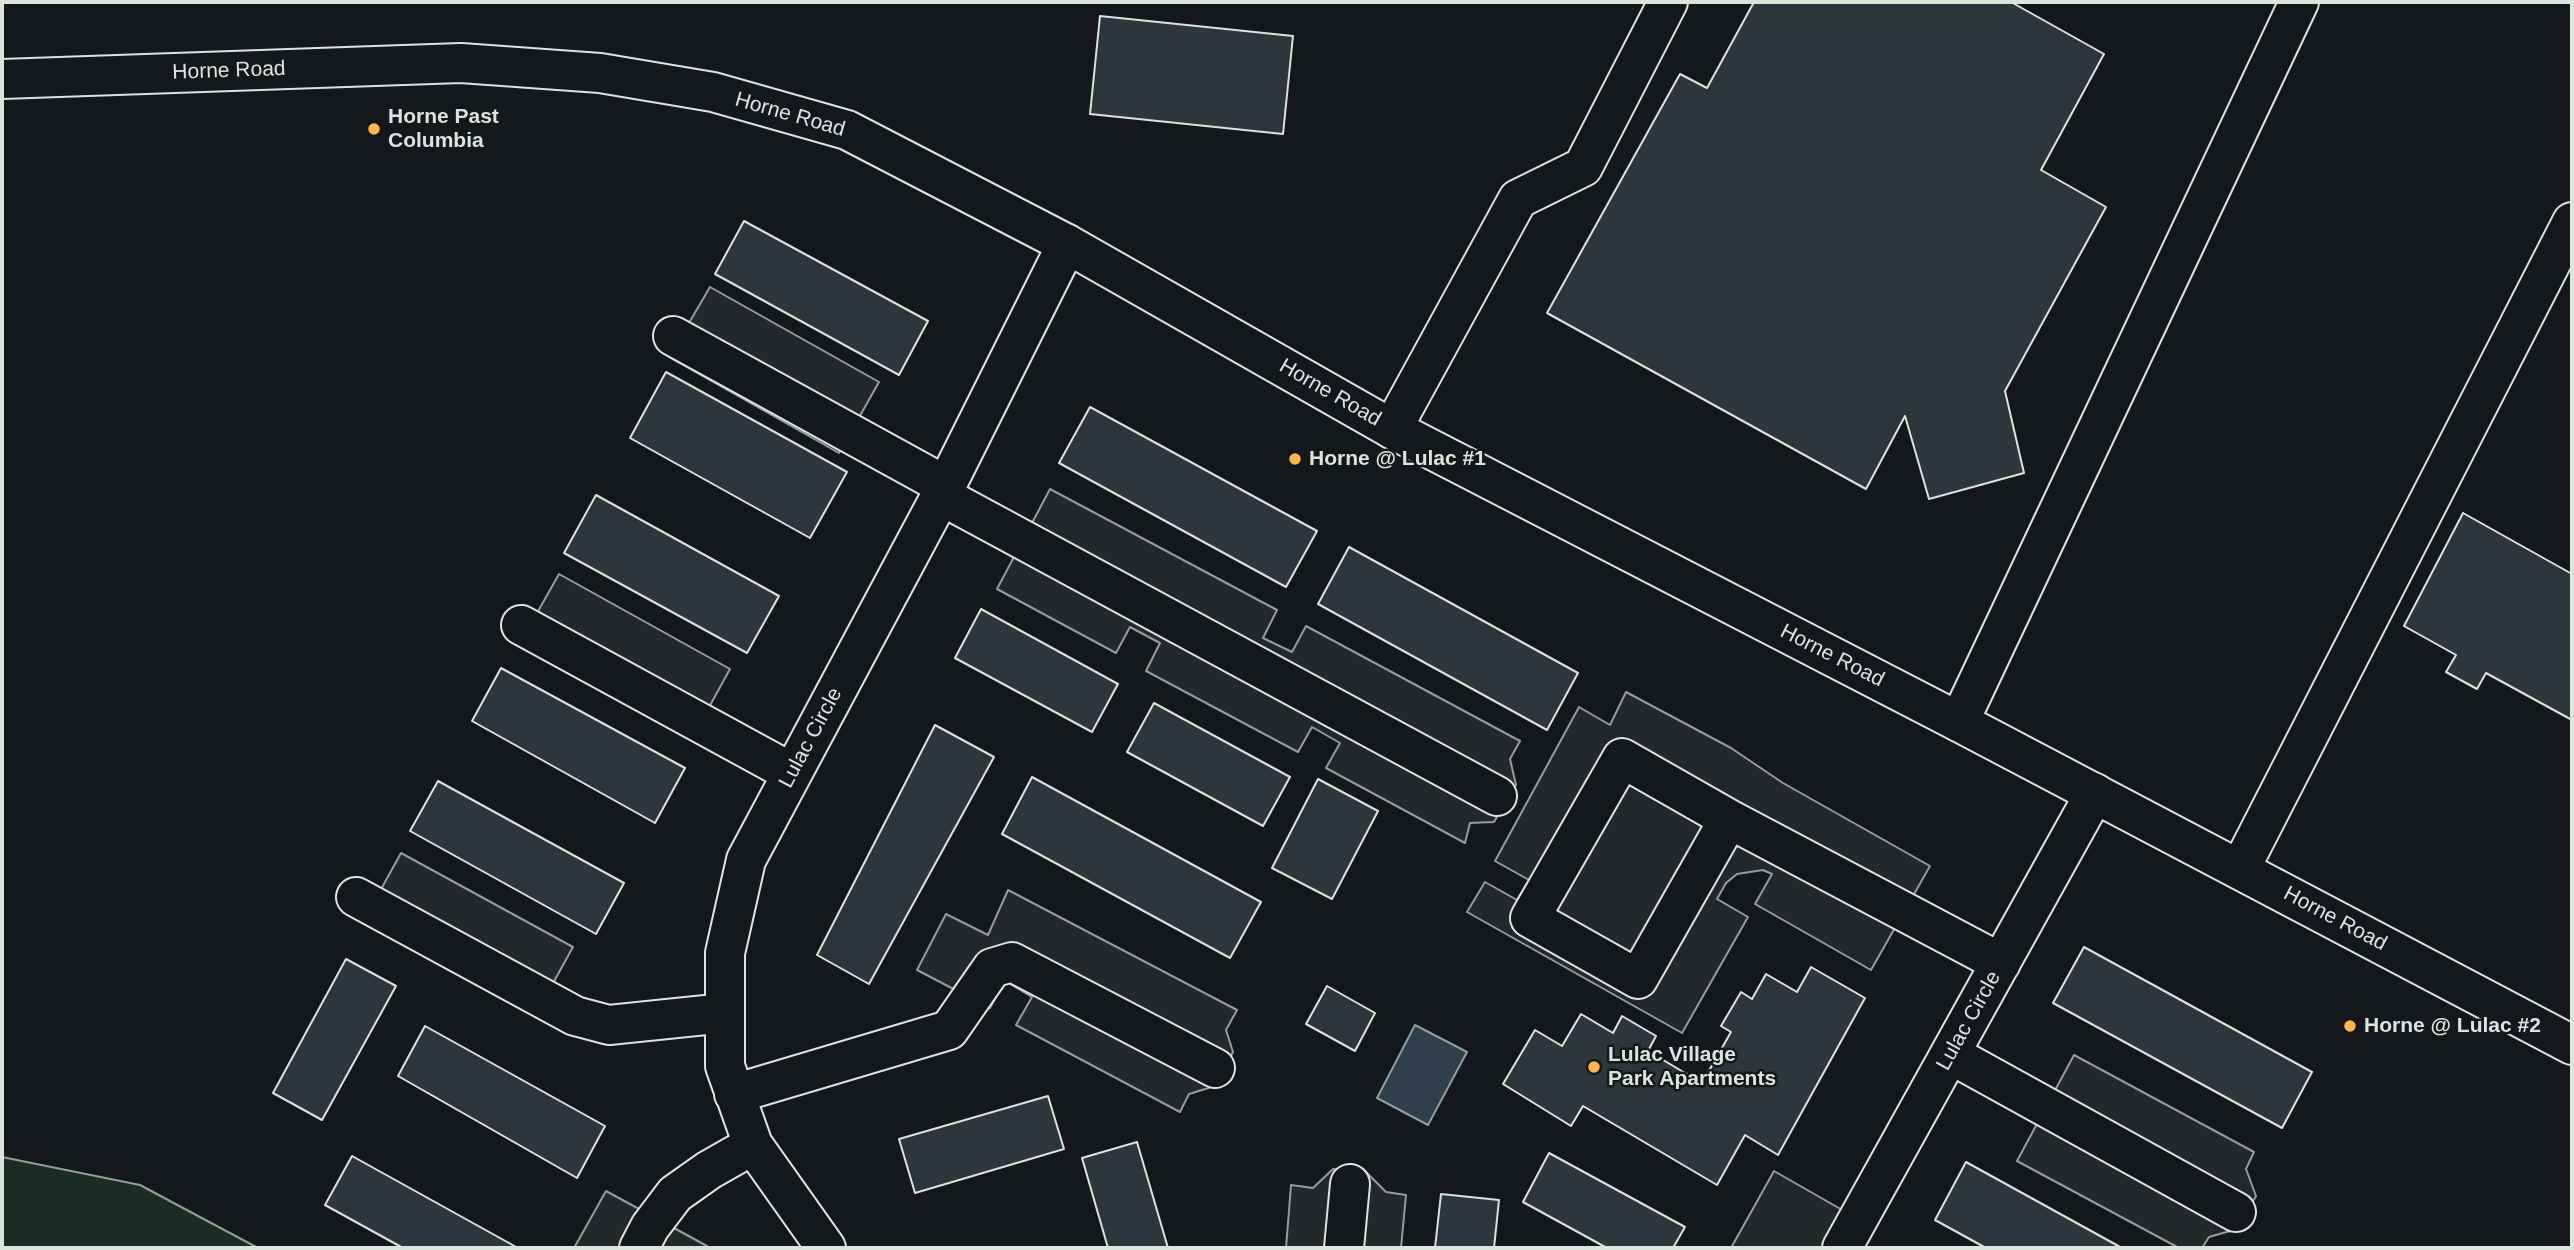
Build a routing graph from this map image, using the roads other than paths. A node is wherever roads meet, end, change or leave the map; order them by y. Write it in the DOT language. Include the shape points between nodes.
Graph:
graph roads {
  1 [pos="1668,2"];
  2 [pos="2299,2"];
  3 [pos="2,79"];
  4 [pos="2572,222"];
  5 [pos="1067,244"];
  6 [pos="673,337"];
  7 [pos="1392,429"];
  8 [pos="943,490"];
  9 [pos="521,625"];
  10 [pos="1959,722"];
  11 [pos="792,773"];
  12 [pos="2095,793"];
  13 [pos="1497,796"];
  14 [pos="1729,819"];
  15 [pos="2240,869"];
  16 [pos="356,897"];
  17 [pos="2001,963"];
  18 [pos="724,1013"];
  19 [pos="2572,1045"];
  20 [pos="1950,1054"];
  21 [pos="1215,1068"];
  22 [pos="734,1094"];
  23 [pos="753,1145"];
  24 [pos="1350,1184"];
  25 [pos="2236,1212"];
  26 [pos="639,1248"];
  27 [pos="826,1248"];
  28 [pos="1343,1248"];
  29 [pos="1842,1248"];
  1 -- 7 [label="main road" via="1583,167 1518,199"];
  2 -- 10 [label="main road"];
  3 -- 5 [label="main road, Horne Road" via="461,63 600,73 713,92 847,130"];
  4 -- 15 [label="main road"];
  5 -- 7 [label="main road, Horne Road"];
  5 -- 8 [label="main road, Lulac Circle"];
  6 -- 8 [label="main road"];
  7 -- 10 [label="main road, Horne Road"];
  8 -- 11 [label="main road, Lulac Circle"];
  8 -- 13 [label="main road"];
  9 -- 11 [label="main road"];
  10 -- 12 [label="main road, Horne Road"];
  11 -- 18 [label="main road, Lulac Circle" via="746,860 724,953"];
  12 -- 15 [label="main road, Horne Road"];
  12 -- 17 [label="main road, Lulac Circle"];
  14 -- 14 [label="main road" via="1622,758 1530,918 1637,979"];
  14 -- 17 [label="main road"];
  15 -- 19 [label="main road, Horne Road"];
  16 -- 18 [label="main road" via="575,1016 609,1025"];
  17 -- 20 [label="main road, Lulac Circle"];
  18 -- 22 [label="main road, Lulac Circle" via="724,1066"];
  20 -- 25 [label="main road"];
  20 -- 29 [label="main road, Lulac Circle"];
  21 -- 22 [label="main road" via="1012,962 992,968 948,1030"];
  22 -- 23 [label="main road, Lulac Circle"];
  23 -- 26 [label="main road" via="675,1194"];
  23 -- 27 [label="main road, Lulac Circle"];
  24 -- 28 [label="main road"];
}
